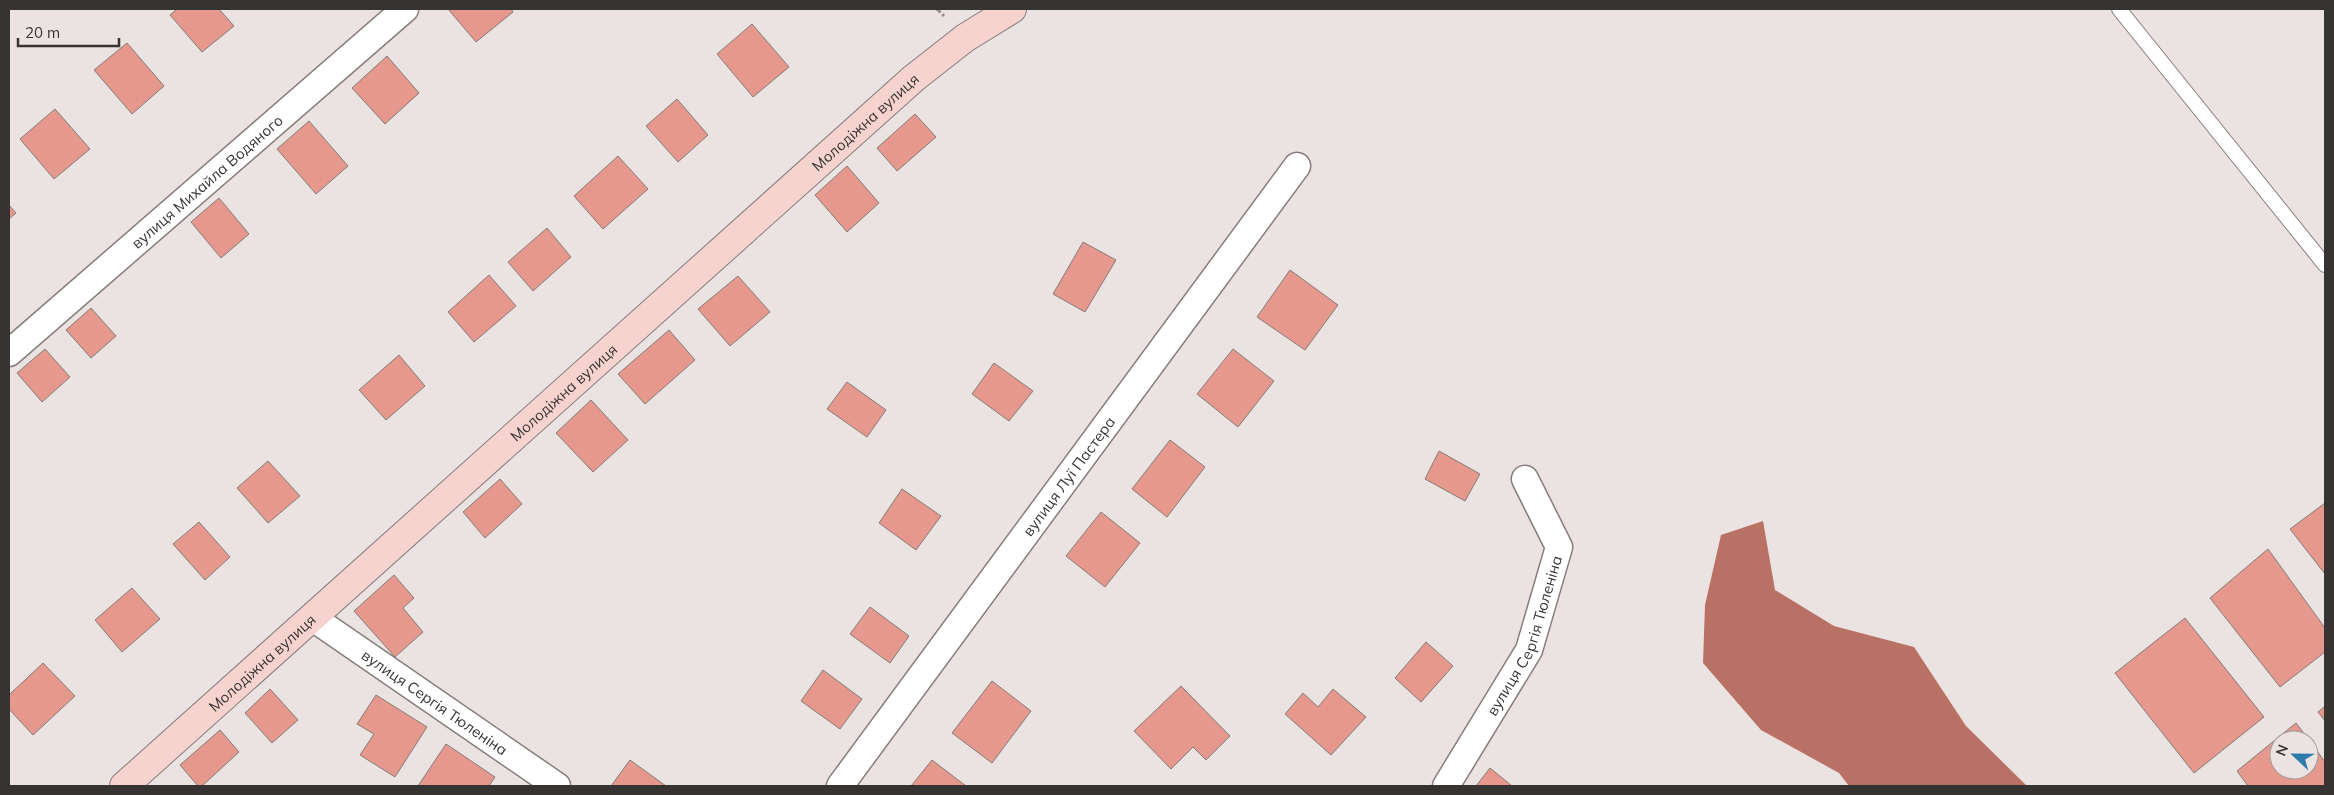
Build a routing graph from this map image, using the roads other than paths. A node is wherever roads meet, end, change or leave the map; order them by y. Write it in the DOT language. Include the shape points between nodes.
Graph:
graph roads {
  1 [pos="405,9"];
  2 [pos="1012,9"];
  3 [pos="2119,9"];
  4 [pos="1297,166"];
  5 [pos="2325,265"];
  6 [pos="9,353"];
  7 [pos="1524,479"];
  8 [pos="313,618"];
  9 [pos="124,786"];
  10 [pos="557,786"];
  11 [pos="840,786"];
  12 [pos="1446,786"];
  1 -- 6 [label="street, вулиця Михайла Водяного"];
  2 -- 8 [label="street, Молодіжна вулиця" via="965,38 914,78"];
  3 -- 5 [label="lane"];
  4 -- 11 [label="street, вулиця Луї Пастера"];
  7 -- 12 [label="street, вулиця Сергія Тюленіна" via="1559,547 1529,650"];
  8 -- 9 [label="street, Молодіжна вулиця"];
  8 -- 10 [label="street, вулиця Сергія Тюленіна"];
}
